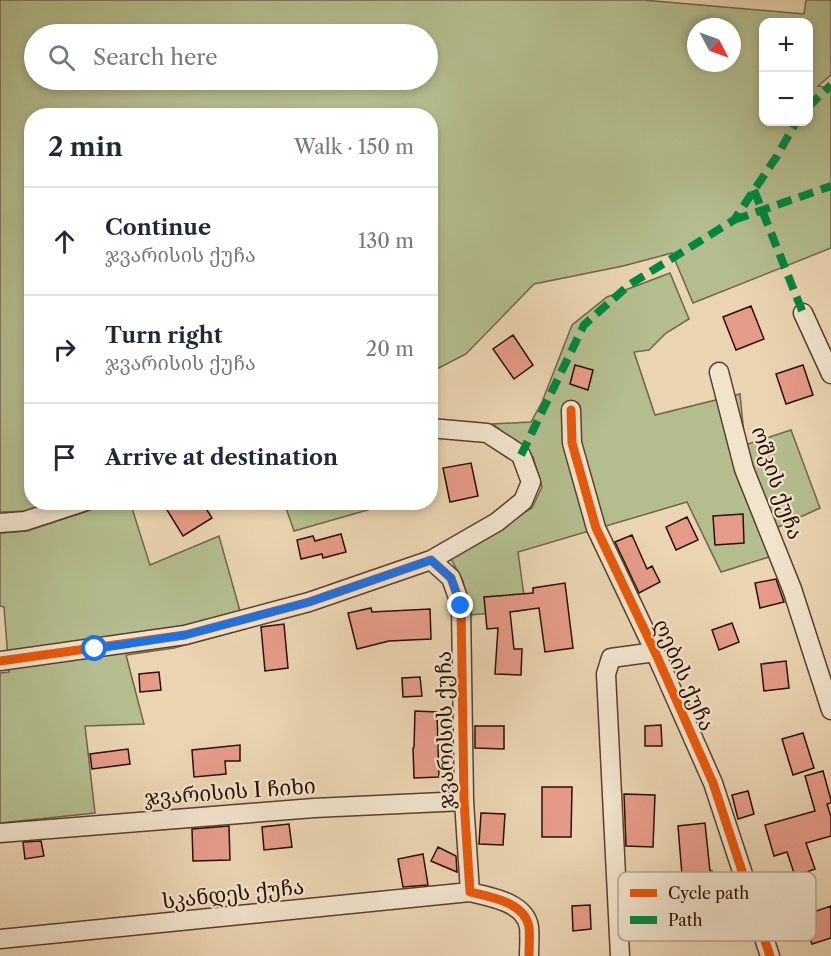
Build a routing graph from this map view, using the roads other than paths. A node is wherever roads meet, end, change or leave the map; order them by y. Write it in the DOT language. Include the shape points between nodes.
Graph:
graph roads {
  1 [pos="803,313"];
  2 [pos="719,372"];
  3 [pos="831,374"];
  4 [pos="571,410"];
  5 [pos="438,429"];
  6 [pos="59,510"];
  7 [pos="0,523"];
  8 [pos="431,560"];
  9 [pos="655,652"];
  10 [pos="0,661"];
  11 [pos="831,710"];
  12 [pos="464,801"];
  13 [pos="0,833"];
  14 [pos="742,872"];
  15 [pos="470,892"];
  16 [pos="618,916"];
  17 [pos="0,939"];
  18 [pos="619,941"];
  19 [pos="765,941"];
  20 [pos="530,956"];
  21 [pos="620,956"];
  22 [pos="770,956"];
  1 -- 3 [label="street"];
  2 -- 11 [label="street, ოშკის ქუჩა" via="744,469 792,589"];
  4 -- 9 [label="street, ღების ქუჩა" via="572,443 596,528"];
  5 -- 8 [label="street" via="487,433 521,455 531,482 523,501 497,522"];
  6 -- 7 [label="street" via="25,521"];
  8 -- 10 [label="street" via="309,602 185,635"];
  8 -- 12 [label="street, ჯვარისის ქუჩა" via="451,578 461,606"];
  9 -- 14 [label="street, ღების ქუჩა" via="713,783"];
  9 -- 16 [label="street" via="611,658 606,674"];
  12 -- 13 [label="street, ჯვარისის I ჩიხი" via="314,808"];
  12 -- 15 [label="street, ჯვარისის ქუჩა"];
  15 -- 17 [label="street, სკანდეს ქუჩა"];
  15 -- 20 [label="street" via="507,902 520,912 529,924"];
  18 -- 21 [label="street"];
  19 -- 22 [label="street, ღების ქუჩა"];
}
